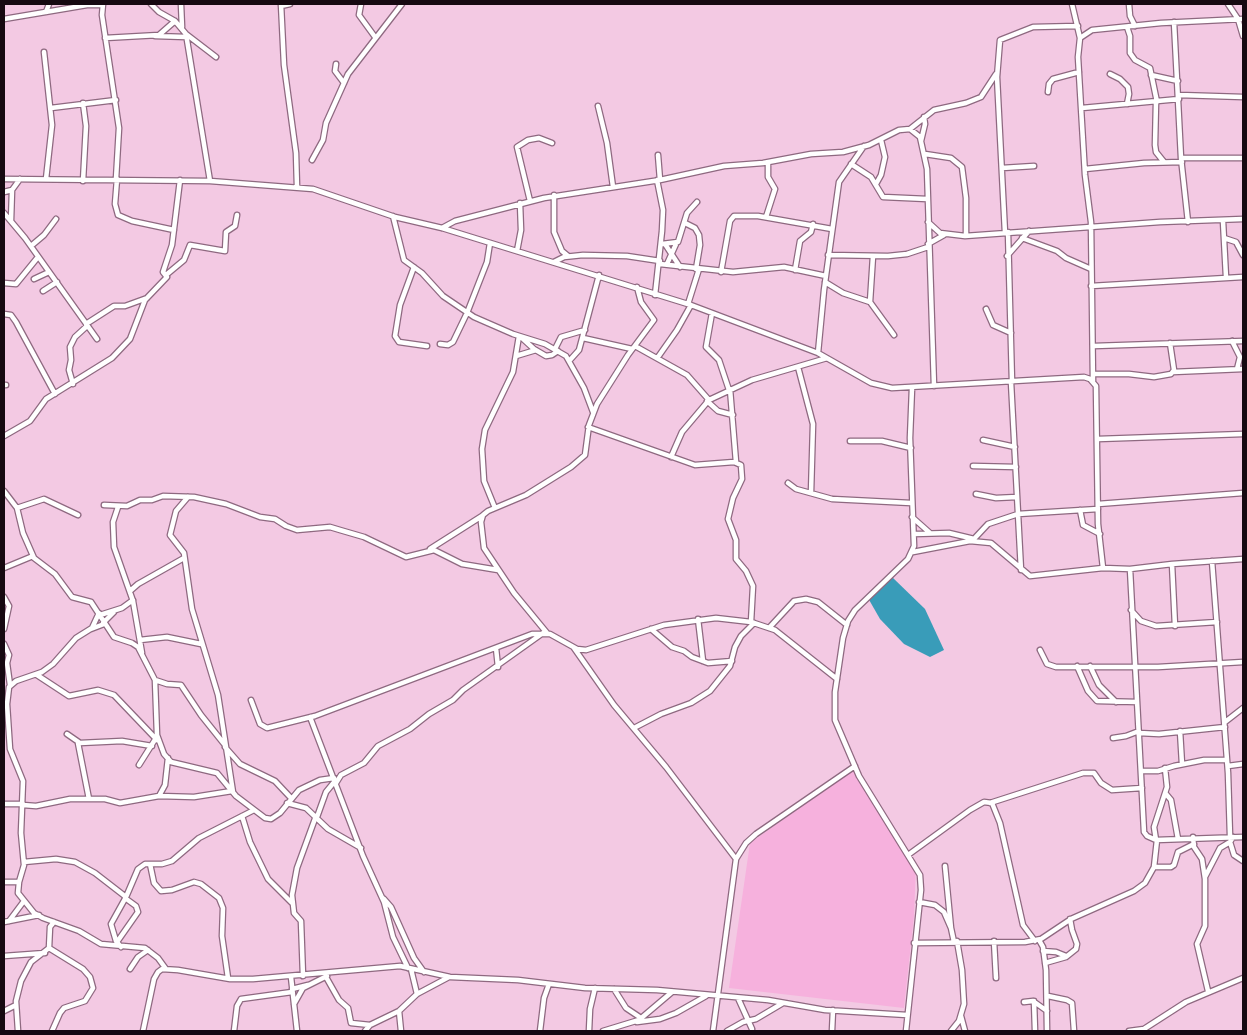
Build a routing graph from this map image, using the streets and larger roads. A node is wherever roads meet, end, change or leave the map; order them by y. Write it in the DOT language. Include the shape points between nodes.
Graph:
graph roads {
  1 [pos="49,4"];
  2 [pos="97,4"];
  3 [pos="103,4"];
  4 [pos="151,4"];
  5 [pos="182,4"];
  6 [pos="290,4"];
  7 [pos="361,4"];
  8 [pos="402,4"];
  9 [pos="1072,4"];
  10 [pos="1129,4"];
  11 [pos="1228,4"];
  12 [pos="281,5"];
  13 [pos="46,12"];
  14 [pos="1241,19"];
  15 [pos="4,20"];
  16 [pos="175,21"];
  17 [pos="1174,22"];
  18 [pos="1078,26"];
  19 [pos="1135,26"];
  20 [pos="182,27"];
  21 [pos="1127,27"];
  22 [pos="152,36"];
  23 [pos="186,36"];
  24 [pos="1243,36"];
  25 [pos="375,37"];
  26 [pos="105,38"];
  27 [pos="1080,38"];
  28 [pos="44,52"];
  29 [pos="216,58"];
  30 [pos="336,64"];
  31 [pos="1079,72"];
  32 [pos="997,73"];
  33 [pos="1110,74"];
  34 [pos="1151,74"];
  35 [pos="1178,81"];
  36 [pos="344,83"];
  37 [pos="1048,92"];
  38 [pos="1179,97"];
  39 [pos="1243,97"];
  40 [pos="116,100"];
  41 [pos="83,102"];
  42 [pos="1157,102"];
  43 [pos="1127,104"];
  44 [pos="598,106"];
  45 [pos="51,108"];
  46 [pos="1082,108"];
  47 [pos="924,117"];
  48 [pos="910,129"];
  49 [pos="881,140"];
  50 [pos="921,141"];
  51 [pos="552,144"];
  52 [pos="864,146"];
  53 [pos="924,154"];
  54 [pos="658,155"];
  55 [pos="1243,158"];
  56 [pos="312,160"];
  57 [pos="1181,160"];
  58 [pos="768,162"];
  59 [pos="1164,162"];
  60 [pos="851,164"];
  61 [pos="1034,166"];
  62 [pos="1002,168"];
  63 [pos="1085,169"];
  64 [pos="4,179"];
  65 [pos="20,179"];
  66 [pos="46,179"];
  67 [pos="116,179"];
  68 [pos="180,180"];
  69 [pos="658,180"];
  70 [pos="83,181"];
  71 [pos="210,181"];
  72 [pos="876,184"];
  73 [pos="297,187"];
  74 [pos="613,187"];
  75 [pos="12,190"];
  76 [pos="4,192"];
  77 [pos="554,195"];
  78 [pos="927,199"];
  79 [pos="530,201"];
  80 [pos="697,202"];
  81 [pos="520,203"];
  82 [pos="4,213"];
  83 [pos="238,215"];
  84 [pos="393,216"];
  85 [pos="766,218"];
  86 [pos="56,219"];
  87 [pos="1243,220"];
  88 [pos="11,221"];
  89 [pos="927,221"];
  90 [pos="1223,221"];
  91 [pos="1188,222"];
  92 [pos="685,223"];
  93 [pos="813,224"];
  94 [pos="442,228"];
  95 [pos="1091,228"];
  96 [pos="832,229"];
  97 [pos="174,230"];
  98 [pos="1029,231"];
  99 [pos="1009,232"];
  100 [pos="944,235"];
  101 [pos="966,236"];
  102 [pos="1224,238"];
  103 [pos="1022,239"];
  104 [pos="490,243"];
  105 [pos="663,244"];
  106 [pos="676,244"];
  107 [pos="928,245"];
  108 [pos="31,246"];
  109 [pos="518,251"];
  110 [pos="828,254"];
  111 [pos="672,255"];
  112 [pos="1243,255"];
  113 [pos="38,256"];
  114 [pos="568,256"];
  115 [pos="873,256"];
  116 [pos="1007,256"];
  117 [pos="554,262"];
  118 [pos="660,263"];
  119 [pos="666,264"];
  120 [pos="680,267"];
  121 [pos="414,268"];
  122 [pos="697,269"];
  123 [pos="1091,269"];
  124 [pos="795,270"];
  125 [pos="49,272"];
  126 [pos="720,272"];
  127 [pos="166,275"];
  128 [pos="600,275"];
  129 [pos="826,276"];
  130 [pos="1243,277"];
  131 [pos="1226,278"];
  132 [pos="34,279"];
  133 [pos="57,282"];
  134 [pos="825,282"];
  135 [pos="4,283"];
  136 [pos="1091,286"];
  137 [pos="636,287"];
  138 [pos="43,291"];
  139 [pos="656,295"];
  140 [pos="147,298"];
  141 [pos="870,302"];
  142 [pos="689,304"];
  143 [pos="986,309"];
  144 [pos="467,313"];
  145 [pos="712,313"];
  146 [pos="4,314"];
  147 [pos="86,325"];
  148 [pos="585,330"];
  149 [pos="1011,333"];
  150 [pos="894,335"];
  151 [pos="520,336"];
  152 [pos="583,338"];
  153 [pos="97,339"];
  154 [pos="1232,341"];
  155 [pos="1243,341"];
  156 [pos="1170,343"];
  157 [pos="440,344"];
  158 [pos="427,346"];
  159 [pos="1094,346"];
  160 [pos="634,348"];
  161 [pos="536,350"];
  162 [pos="557,350"];
  163 [pos="818,353"];
  164 [pos="516,356"];
  165 [pos="658,357"];
  166 [pos="827,358"];
  167 [pos="570,360"];
  168 [pos="798,367"];
  169 [pos="1237,369"];
  170 [pos="1243,369"];
  171 [pos="1173,372"];
  172 [pos="1093,374"];
  173 [pos="1012,382"];
  174 [pos="1093,382"];
  175 [pos="73,384"];
  176 [pos="934,386"];
  177 [pos="912,388"];
  178 [pos="730,389"];
  179 [pos="55,394"];
  180 [pos="708,401"];
  181 [pos="593,412"];
  182 [pos="733,415"];
  183 [pos="588,427"];
  184 [pos="1243,434"];
  185 [pos="4,436"];
  186 [pos="1098,439"];
  187 [pos="983,440"];
  188 [pos="850,441"];
  189 [pos="1015,447"];
  190 [pos="911,448"];
  191 [pos="671,457"];
  192 [pos="736,462"];
  193 [pos="973,466"];
  194 [pos="1016,467"];
  195 [pos="788,483"];
  196 [pos="4,491"];
  197 [pos="1243,493"];
  198 [pos="811,494"];
  199 [pos="976,494"];
  200 [pos="188,497"];
  201 [pos="1017,497"];
  202 [pos="911,503"];
  203 [pos="104,505"];
  204 [pos="1098,506"];
  205 [pos="118,507"];
  206 [pos="17,508"];
  207 [pos="495,508"];
  208 [pos="1080,510"];
  209 [pos="1018,514"];
  210 [pos="78,515"];
  211 [pos="483,516"];
  212 [pos="912,517"];
  213 [pos="930,533"];
  214 [pos="914,534"];
  215 [pos="1100,534"];
  216 [pos="973,540"];
  217 [pos="429,550"];
  218 [pos="913,552"];
  219 [pos="33,556"];
  220 [pos="184,558"];
  221 [pos="1243,559"];
  222 [pos="1212,561"];
  223 [pos="1172,564"];
  224 [pos="4,568"];
  225 [pos="1103,568"];
  226 [pos="1130,569"];
  227 [pos="498,570"];
  228 [pos="1021,571"];
  229 [pos="130,591"];
  230 [pos="4,597"];
  231 [pos="133,600"];
  232 [pos="1131,610"];
  233 [pos="114,612"];
  234 [pos="99,614"];
  235 [pos="698,618"];
  236 [pos="752,622"];
  237 [pos="1217,622"];
  238 [pos="104,623"];
  239 [pos="847,625"];
  240 [pos="1175,626"];
  241 [pos="768,628"];
  242 [pos="4,629"];
  243 [pos="91,629"];
  244 [pos="651,629"];
  245 [pos="545,633"];
  246 [pos="140,640"];
  247 [pos="4,644"];
  248 [pos="201,644"];
  249 [pos="573,646"];
  250 [pos="496,648"];
  251 [pos="1040,650"];
  252 [pos="142,656"];
  253 [pos="703,661"];
  254 [pos="732,661"];
  255 [pos="5,662"];
  256 [pos="1220,662"];
  257 [pos="1243,662"];
  258 [pos="1077,666"];
  259 [pos="1090,666"];
  260 [pos="1134,666"];
  261 [pos="498,667"];
  262 [pos="37,675"];
  263 [pos="837,679"];
  264 [pos="155,680"];
  265 [pos="7,689"];
  266 [pos="251,700"];
  267 [pos="1137,702"];
  268 [pos="1117,703"];
  269 [pos="1243,708"];
  270 [pos="6,714"];
  271 [pos="310,717"];
  272 [pos="1225,725"];
  273 [pos="634,728"];
  274 [pos="1180,731"];
  275 [pos="1139,732"];
  276 [pos="67,734"];
  277 [pos="156,738"];
  278 [pos="1113,738"];
  279 [pos="78,743"];
  280 [pos="160,743"];
  281 [pos="152,746"];
  282 [pos="225,746"];
  283 [pos="168,758"];
  284 [pos="1228,760"];
  285 [pos="1182,764"];
  286 [pos="1243,764"];
  287 [pos="139,765"];
  288 [pos="855,766"];
  289 [pos="1228,766"];
  290 [pos="1165,768"];
  291 [pos="1141,771"];
  292 [pos="335,780"];
  293 [pos="1142,788"];
  294 [pos="232,792"];
  295 [pos="1166,794"];
  296 [pos="159,796"];
  297 [pos="291,798"];
  298 [pos="88,799"];
  299 [pos="990,802"];
  300 [pos="287,803"];
  301 [pos="4,804"];
  302 [pos="23,804"];
  303 [pos="254,810"];
  304 [pos="242,816"];
  305 [pos="317,816"];
  306 [pos="1243,837"];
  307 [pos="1193,838"];
  308 [pos="1231,838"];
  309 [pos="1178,839"];
  310 [pos="1156,840"];
  311 [pos="1194,844"];
  312 [pos="361,848"];
  313 [pos="908,855"];
  314 [pos="736,859"];
  315 [pos="1243,861"];
  316 [pos="24,862"];
  317 [pos="150,864"];
  318 [pos="945,866"];
  319 [pos="1154,867"];
  320 [pos="1205,877"];
  321 [pos="4,882"];
  322 [pos="19,882"];
  323 [pos="381,896"];
  324 [pos="126,898"];
  325 [pos="24,901"];
  326 [pos="919,902"];
  327 [pos="292,903"];
  328 [pos="39,915"];
  329 [pos="1070,919"];
  330 [pos="6,922"];
  331 [pos="54,922"];
  332 [pos="951,928"];
  333 [pos="994,941"];
  334 [pos="1037,941"];
  335 [pos="117,942"];
  336 [pos="956,942"];
  337 [pos="914,943"];
  338 [pos="121,947"];
  339 [pos="49,948"];
  340 [pos="148,950"];
  341 [pos="1044,951"];
  342 [pos="45,953"];
  343 [pos="4,956"];
  344 [pos="1066,956"];
  345 [pos="1045,963"];
  346 [pos="409,968"];
  347 [pos="130,969"];
  348 [pos="166,970"];
  349 [pos="332,972"];
  350 [pos="424,972"];
  351 [pos="303,976"];
  352 [pos="291,977"];
  353 [pos="326,977"];
  354 [pos="449,977"];
  355 [pos="228,978"];
  356 [pos="996,978"];
  357 [pos="1243,978"];
  358 [pos="549,984"];
  359 [pos="308,985"];
  360 [pos="595,988"];
  361 [pos="614,989"];
  362 [pos="292,990"];
  363 [pos="672,992"];
  364 [pos="1208,992"];
  365 [pos="417,994"];
  366 [pos="707,995"];
  367 [pos="717,996"];
  368 [pos="1048,996"];
  369 [pos="738,998"];
  370 [pos="1034,1001"];
  371 [pos="1024,1002"];
  372 [pos="783,1003"];
  373 [pos="16,1005"];
  374 [pos="294,1005"];
  375 [pos="833,1010"];
  376 [pos="4,1011"];
  377 [pos="399,1011"];
  378 [pos="1047,1011"];
  379 [pos="907,1014"];
  380 [pos="960,1016"];
  381 [pos="641,1018"];
  382 [pos="758,1018"];
  383 [pos="746,1021"];
  384 [pos="633,1022"];
  385 [pos="370,1025"];
  386 [pos="751,1030"];
  387 [pos="18,1031"];
  388 [pos="52,1031"];
  389 [pos="143,1031"];
  390 [pos="234,1031"];
  391 [pos="297,1031"];
  392 [pos="365,1031"];
  393 [pos="401,1031"];
  394 [pos="540,1031"];
  395 [pos="589,1031"];
  396 [pos="603,1031"];
  397 [pos="713,1031"];
  398 [pos="727,1031"];
  399 [pos="832,1031"];
  400 [pos="906,1031"];
  401 [pos="950,1031"];
  402 [pos="965,1031"];
  403 [pos="1035,1031"];
  404 [pos="1047,1031"];
  405 [pos="1074,1031"];
  406 [pos="1129,1031"];
  1 -- 13 [label="street"];
  2 -- 3 [label="street"];
  2 -- 13 [label="street"];
  3 -- 26 [label="street"];
  4 -- 16 [label="street"];
  5 -- 20 [label="street"];
  6 -- 12 [label="street"];
  7 -- 25 [label="street" via="359,15"];
  8 -- 25 [label="street"];
  9 -- 18 [label="street"];
  10 -- 19 [label="street"];
  11 -- 14 [label="street"];
  12 -- 73 [label="street"];
  13 -- 15 [label="street"];
  14 -- 17 [label="street"];
  14 -- 24 [label="street"];
  16 -- 20 [label="street"];
  16 -- 22 [label="street" via="159,35"];
  17 -- 19 [label="street"];
  17 -- 35 [label="street"];
  18 -- 27 [label="street"];
  18 -- 32 [label="street" via="1034,28 1002,37 998,47"];
  19 -- 21 [label="street"];
  20 -- 23 [label="street"];
  21 -- 27 [label="street" via="1092,30"];
  21 -- 34 [label="street" via="1130,53 1138,63 1148,65"];
  22 -- 23 [label="street"];
  22 -- 26 [label="street"];
  23 -- 29 [label="street"];
  23 -- 71 [label="street"];
  25 -- 36 [label="street"];
  26 -- 40 [label="street"];
  27 -- 31 [label="street"];
  28 -- 45 [label="street"];
  30 -- 36 [label="street" via="335,71"];
  31 -- 37 [label="street" via="1053,78"];
  31 -- 46 [label="street"];
  32 -- 47 [label="street" via="981,96 934,110"];
  32 -- 62 [label="street"];
  33 -- 43 [label="street" via="1128,87"];
  34 -- 35 [label="street"];
  34 -- 42 [label="street"];
  35 -- 38 [label="street"];
  36 -- 56 [label="street"];
  38 -- 39 [label="street"];
  38 -- 42 [label="street"];
  38 -- 57 [label="street"];
  40 -- 41 [label="street"];
  40 -- 67 [label="street" via="119,136"];
  41 -- 45 [label="street"];
  41 -- 70 [label="street" via="86,126"];
  42 -- 43 [label="street"];
  42 -- 59 [label="street" via="1154,145"];
  43 -- 46 [label="street"];
  44 -- 74 [label="street"];
  45 -- 66 [label="street" via="52,139"];
  46 -- 63 [label="street"];
  47 -- 48 [label="street"];
  47 -- 50 [label="street"];
  48 -- 49 [label="street" via="899,130"];
  48 -- 50 [label="street"];
  49 -- 52 [label="street"];
  49 -- 72 [label="street" via="885,157"];
  50 -- 53 [label="street"];
  51 -- 79 [label="street" via="539,138 517,147"];
  52 -- 58 [label="street"];
  52 -- 60 [label="street"];
  53 -- 78 [label="street"];
  53 -- 101 [label="street" via="951,158 962,167"];
  54 -- 69 [label="street"];
  55 -- 57 [label="street"];
  57 -- 59 [label="street"];
  57 -- 91 [label="street"];
  58 -- 69 [label="street" via="724,166"];
  58 -- 85 [label="street" via="768,177 775,189"];
  59 -- 63 [label="street"];
  60 -- 72 [label="street"];
  60 -- 96 [label="street" via="839,182"];
  61 -- 62 [label="street"];
  62 -- 99 [label="street"];
  63 -- 95 [label="street"];
  64 -- 65 [label="street"];
  65 -- 66 [label="street"];
  65 -- 75 [label="street"];
  66 -- 70 [label="street"];
  67 -- 68 [label="street"];
  67 -- 70 [label="street"];
  67 -- 97 [label="street" via="118,215"];
  68 -- 71 [label="street"];
  68 -- 97 [label="street"];
  69 -- 74 [label="street"];
  69 -- 105 [label="street"];
  71 -- 73 [label="street"];
  72 -- 78 [label="street" via="883,197"];
  73 -- 84 [label="street"];
  74 -- 77 [label="street"];
  75 -- 76 [label="street"];
  75 -- 88 [label="street"];
  77 -- 79 [label="street"];
  77 -- 114 [label="street" via="554,232 562,251"];
  78 -- 89 [label="street"];
  79 -- 81 [label="street"];
  80 -- 92 [label="street" via="687,213"];
  81 -- 94 [label="street" via="455,221"];
  81 -- 109 [label="street"];
  82 -- 88 [label="street"];
  83 -- 127 [label="street" via="235,226 226,232 225,251 190,246 184,260"];
  84 -- 94 [label="street"];
  84 -- 121 [label="street" via="401,256"];
  85 -- 93 [label="street"];
  85 -- 126 [label="street" via="742,215 731,218"];
  86 -- 108 [label="street"];
  87 -- 90 [label="street"];
  88 -- 108 [label="street"];
  89 -- 100 [label="street"];
  89 -- 107 [label="street"];
  90 -- 91 [label="street"];
  90 -- 102 [label="street"];
  91 -- 95 [label="street"];
  92 -- 106 [label="street"];
  92 -- 122 [label="street" via="695,228 699,235"];
  93 -- 96 [label="street"];
  93 -- 124 [label="street" via="811,232 800,241"];
  94 -- 104 [label="street"];
  95 -- 98 [label="street"];
  95 -- 123 [label="street"];
  96 -- 110 [label="street"];
  97 -- 127 [label="street" via="163,272"];
  98 -- 99 [label="street"];
  98 -- 103 [label="street"];
  99 -- 101 [label="street"];
  99 -- 103 [label="street"];
  99 -- 116 [label="street"];
  100 -- 101 [label="street"];
  100 -- 107 [label="street"];
  102 -- 112 [label="street" via="1235,240"];
  102 -- 131 [label="street"];
  103 -- 116 [label="street"];
  103 -- 123 [label="street" via="1057,251"];
  104 -- 109 [label="street"];
  104 -- 144 [label="street" via="488,262"];
  105 -- 106 [label="street"];
  105 -- 111 [label="street"];
  105 -- 118 [label="street"];
  106 -- 111 [label="street"];
  107 -- 115 [label="street" via="907,254"];
  107 -- 176 [label="street"];
  108 -- 113 [label="street"];
  109 -- 117 [label="street"];
  110 -- 115 [label="street"];
  110 -- 129 [label="street"];
  111 -- 119 [label="street"];
  111 -- 120 [label="street"];
  113 -- 125 [label="street"];
  113 -- 135 [label="street" via="16,284"];
  114 -- 117 [label="street"];
  114 -- 118 [label="street" via="627,256"];
  115 -- 141 [label="street"];
  116 -- 149 [label="street"];
  117 -- 128 [label="street"];
  118 -- 119 [label="street"];
  118 -- 139 [label="street"];
  119 -- 120 [label="street"];
  120 -- 122 [label="street"];
  121 -- 144 [label="street" via="443,296"];
  121 -- 158 [label="street" via="400,305 395,336 399,342"];
  122 -- 126 [label="street"];
  122 -- 142 [label="street"];
  123 -- 136 [label="street"];
  124 -- 126 [label="street"];
  124 -- 129 [label="street"];
  125 -- 132 [label="street"];
  125 -- 133 [label="street"];
  127 -- 140 [label="street" via="162,284"];
  128 -- 137 [label="street"];
  128 -- 148 [label="street"];
  129 -- 134 [label="street"];
  130 -- 131 [label="street"];
  131 -- 136 [label="street"];
  133 -- 138 [label="street"];
  133 -- 147 [label="street"];
  134 -- 141 [label="street" via="843,293"];
  134 -- 163 [label="street"];
  136 -- 159 [label="street"];
  137 -- 139 [label="street"];
  137 -- 160 [label="street" via="641,302 654,320"];
  139 -- 142 [label="street"];
  140 -- 147 [label="street" via="122,307 114,306"];
  140 -- 175 [label="street" via="130,339 112,358"];
  141 -- 150 [label="street"];
  142 -- 145 [label="street"];
  142 -- 165 [label="street" via="677,330"];
  143 -- 149 [label="street" via="993,325"];
  144 -- 151 [label="street"];
  144 -- 157 [label="street" via="453,342"];
  145 -- 163 [label="street"];
  145 -- 178 [label="street" via="706,347 719,360"];
  146 -- 179 [label="street" via="16,322"];
  147 -- 153 [label="street"];
  147 -- 175 [label="street" via="70,347 69,370"];
  148 -- 152 [label="street"];
  148 -- 162 [label="street" via="561,337"];
  149 -- 173 [label="street"];
  151 -- 161 [label="street"];
  151 -- 162 [label="street"];
  151 -- 164 [label="street"];
  152 -- 160 [label="street"];
  152 -- 167 [label="street" via="580,350"];
  154 -- 155 [label="street"];
  154 -- 156 [label="street"];
  154 -- 169 [label="street" via="1240,357"];
  156 -- 159 [label="street"];
  156 -- 171 [label="street"];
  159 -- 172 [label="street"];
  160 -- 165 [label="street"];
  160 -- 181 [label="street"];
  161 -- 162 [label="street" via="550,356"];
  161 -- 164 [label="street"];
  162 -- 167 [label="street"];
  163 -- 166 [label="street"];
  164 -- 207 [label="street" via="511,378 485,430 482,449 484,481"];
  165 -- 180 [label="street" via="687,375"];
  166 -- 168 [label="street"];
  166 -- 177 [label="street" via="871,383"];
  167 -- 181 [label="street"];
  168 -- 178 [label="street"];
  168 -- 198 [label="street" via="813,424"];
  169 -- 170 [label="street"];
  169 -- 171 [label="street"];
  171 -- 172 [label="street" via="1154,377"];
  172 -- 174 [label="street"];
  173 -- 174 [label="street" via="1084,377"];
  173 -- 176 [label="street"];
  173 -- 189 [label="street"];
  174 -- 186 [label="street" via="1096,386"];
  175 -- 179 [label="street"];
  176 -- 177 [label="street"];
  177 -- 190 [label="street"];
  178 -- 180 [label="street"];
  178 -- 182 [label="street"];
  179 -- 185 [label="street" via="46,399 30,421"];
  180 -- 182 [label="street" via="718,411"];
  180 -- 191 [label="street" via="682,432"];
  181 -- 183 [label="street"];
  182 -- 192 [label="street"];
  183 -- 191 [label="street"];
  183 -- 207 [label="street" via="588,446 583,458 526,495"];
  184 -- 186 [label="street"];
  186 -- 204 [label="street"];
  187 -- 189 [label="street"];
  188 -- 190 [label="street" via="887,442"];
  189 -- 194 [label="street"];
  190 -- 202 [label="street"];
  191 -- 192 [label="street" via="694,465"];
  192 -- 236 [label="street" via="742,469 742,479 732,498 728,519 736,540 736,559 753,586"];
  193 -- 194 [label="street"];
  194 -- 201 [label="street"];
  195 -- 198 [label="street"];
  196 -- 206 [label="street"];
  197 -- 204 [label="street"];
  198 -- 202 [label="street" via="854,501"];
  199 -- 201 [label="street" via="996,498"];
  200 -- 205 [label="street" via="163,496"];
  200 -- 217 [label="street" via="226,504 275,519 298,530 340,530 364,537 406,557"];
  200 -- 220 [label="street" via="176,510 170,535 181,548"];
  201 -- 209 [label="street"];
  202 -- 212 [label="street"];
  203 -- 205 [label="street"];
  204 -- 208 [label="street"];
  204 -- 215 [label="street"];
  205 -- 229 [label="street" via="113,522 114,547"];
  206 -- 210 [label="street" via="44,499"];
  206 -- 219 [label="street"];
  207 -- 211 [label="street"];
  208 -- 209 [label="street"];
  208 -- 215 [label="street" via="1083,525"];
  209 -- 216 [label="street" via="988,524"];
  209 -- 228 [label="street"];
  211 -- 217 [label="street"];
  211 -- 227 [label="street" via="480,533 484,548"];
  212 -- 213 [label="street"];
  212 -- 214 [label="street"];
  213 -- 214 [label="street"];
  213 -- 216 [label="street" via="949,533"];
  214 -- 218 [label="street"];
  215 -- 225 [label="street"];
  216 -- 218 [label="street"];
  216 -- 228 [label="street" via="991,543"];
  217 -- 227 [label="street" via="472,566"];
  218 -- 239 [label="street" via="855,610"];
  219 -- 224 [label="street"];
  219 -- 234 [label="street" via="55,574 72,597 91,602"];
  220 -- 229 [label="street"];
  220 -- 248 [label="street"];
  221 -- 222 [label="street"];
  222 -- 223 [label="street"];
  222 -- 237 [label="street"];
  223 -- 226 [label="street"];
  223 -- 240 [label="street"];
  225 -- 226 [label="street"];
  225 -- 228 [label="street" via="1030,576"];
  226 -- 232 [label="street"];
  227 -- 245 [label="street"];
  229 -- 231 [label="street"];
  230 -- 242 [label="street" via="9,604"];
  231 -- 233 [label="street"];
  231 -- 246 [label="street"];
  232 -- 240 [label="street" via="1147,624"];
  232 -- 260 [label="street"];
  233 -- 234 [label="street"];
  233 -- 238 [label="street"];
  234 -- 238 [label="street"];
  234 -- 243 [label="street"];
  235 -- 236 [label="street"];
  235 -- 244 [label="street"];
  235 -- 253 [label="street"];
  236 -- 241 [label="street"];
  236 -- 254 [label="street" via="738,642"];
  237 -- 240 [label="street"];
  237 -- 256 [label="street"];
  238 -- 243 [label="street"];
  238 -- 252 [label="street" via="114,637 138,647"];
  239 -- 241 [label="street" via="818,602 806,598 794,601"];
  239 -- 263 [label="street"];
  241 -- 263 [label="street"];
  243 -- 262 [label="street" via="76,638 54,664"];
  244 -- 249 [label="street" via="586,650"];
  244 -- 253 [label="street" via="672,647"];
  245 -- 249 [label="street" via="558,636"];
  245 -- 250 [label="street" via="532,634"];
  245 -- 261 [label="street"];
  246 -- 248 [label="street" via="167,638"];
  246 -- 252 [label="street"];
  247 -- 255 [label="street" via="9,654"];
  248 -- 282 [label="street" via="218,695"];
  249 -- 273 [label="street"];
  250 -- 261 [label="street"];
  250 -- 271 [label="street"];
  251 -- 258 [label="street" via="1050,666"];
  252 -- 264 [label="street"];
  253 -- 254 [label="street"];
  254 -- 273 [label="street" via="706,694"];
  255 -- 265 [label="street"];
  256 -- 257 [label="street"];
  256 -- 260 [label="street"];
  256 -- 272 [label="street"];
  258 -- 259 [label="street"];
  258 -- 268 [label="street" via="1092,697 1102,702"];
  259 -- 260 [label="street"];
  259 -- 268 [label="street" via="1099,685"];
  260 -- 267 [label="street"];
  261 -- 292 [label="street" via="410,729 378,746 364,763"];
  262 -- 265 [label="street"];
  262 -- 277 [label="street" via="69,696 107,691"];
  263 -- 288 [label="street" via="836,720"];
  264 -- 280 [label="street" via="155,723"];
  264 -- 282 [label="street" via="181,685"];
  265 -- 270 [label="street"];
  266 -- 271 [label="street" via="260,724 265,728"];
  267 -- 268 [label="street"];
  267 -- 275 [label="street"];
  269 -- 272 [label="street"];
  270 -- 302 [label="street" via="11,755 23,781"];
  271 -- 292 [label="street"];
  272 -- 274 [label="street"];
  272 -- 284 [label="street"];
  273 -- 314 [label="street"];
  274 -- 275 [label="street"];
  274 -- 285 [label="street"];
  275 -- 278 [label="street"];
  275 -- 291 [label="street"];
  276 -- 279 [label="street"];
  277 -- 280 [label="street"];
  277 -- 281 [label="street"];
  279 -- 281 [label="street" via="122,741"];
  279 -- 298 [label="street"];
  280 -- 283 [label="street"];
  281 -- 287 [label="street"];
  282 -- 294 [label="street"];
  282 -- 297 [label="street" via="240,764 275,781"];
  283 -- 294 [label="street" via="175,764 217,773"];
  283 -- 296 [label="street" via="165,785"];
  284 -- 285 [label="street"];
  284 -- 289 [label="street"];
  285 -- 290 [label="street"];
  286 -- 289 [label="street"];
  288 -- 313 [label="street"];
  288 -- 314 [label="street" via="756,834"];
  289 -- 308 [label="street"];
  290 -- 291 [label="street" via="1158,772"];
  290 -- 295 [label="street"];
  291 -- 293 [label="street"];
  292 -- 297 [label="street" via="308,784"];
  292 -- 305 [label="street" via="326,792"];
  292 -- 312 [label="street"];
  293 -- 299 [label="street" via="1112,790 1094,773 1083,773"];
  293 -- 310 [label="street" via="1144,832"];
  294 -- 296 [label="street"];
  294 -- 303 [label="street"];
  295 -- 309 [label="street" via="1171,800"];
  295 -- 310 [label="street" via="1154,827"];
  296 -- 298 [label="street" via="120,803"];
  297 -- 300 [label="street"];
  298 -- 302 [label="street" via="36,806"];
  299 -- 313 [label="street" via="970,810"];
  299 -- 334 [label="street" via="998,815 1023,925"];
  300 -- 303 [label="street" via="280,814 271,818"];
  300 -- 305 [label="street" via="306,808"];
  301 -- 302 [label="street"];
  302 -- 316 [label="street"];
  303 -- 304 [label="street"];
  304 -- 317 [label="street" via="199,838 172,860"];
  304 -- 327 [label="street" via="250,842 268,878"];
  305 -- 312 [label="street" via="328,829"];
  305 -- 327 [label="street" via="297,868"];
  306 -- 308 [label="street"];
  307 -- 308 [label="street"];
  307 -- 309 [label="street"];
  307 -- 311 [label="street"];
  308 -- 315 [label="street" via="1234,855"];
  308 -- 320 [label="street" via="1220,848"];
  309 -- 310 [label="street"];
  310 -- 319 [label="street"];
  311 -- 319 [label="street" via="1178,852 1171,867"];
  311 -- 320 [label="street" via="1202,859"];
  312 -- 323 [label="street"];
  313 -- 326 [label="street" via="920,875"];
  314 -- 367 [label="street"];
  316 -- 322 [label="street"];
  316 -- 324 [label="street" via="56,858 75,862 95,873"];
  317 -- 324 [label="street" via="138,869"];
  317 -- 355 [label="street" via="154,883 162,891 194,882 219,898 223,908 223,950"];
  318 -- 332 [label="street"];
  319 -- 329 [label="street" via="1149,879 1141,886"];
  320 -- 364 [label="street" via="1205,926 1198,944"];
  321 -- 322 [label="street"];
  322 -- 325 [label="street" via="18,893"];
  323 -- 346 [label="street" via="393,937"];
  323 -- 350 [label="street" via="391,907 414,958"];
  324 -- 335 [label="street" via="111,924"];
  324 -- 335 [label="street" via="138,912"];
  325 -- 328 [label="street"];
  325 -- 330 [label="street"];
  326 -- 332 [label="street" via="935,905 944,912"];
  326 -- 337 [label="street"];
  327 -- 351 [label="street" via="294,915 301,921"];
  328 -- 330 [label="street"];
  328 -- 331 [label="street"];
  329 -- 334 [label="street"];
  329 -- 344 [label="street" via="1077,946"];
  331 -- 338 [label="street" via="101,944"];
  331 -- 339 [label="street" via="50,927"];
  332 -- 336 [label="street"];
  333 -- 334 [label="street"];
  333 -- 336 [label="street"];
  333 -- 356 [label="street"];
  334 -- 341 [label="street"];
  335 -- 338 [label="street"];
  336 -- 337 [label="street"];
  336 -- 380 [label="street" via="964,989"];
  337 -- 379 [label="street"];
  338 -- 340 [label="street"];
  339 -- 342 [label="street"];
  339 -- 388 [label="street" via="83,968 90,977 92,988 85,1001 60,1012"];
  340 -- 347 [label="street" via="138,956"];
  340 -- 348 [label="street"];
  341 -- 344 [label="street"];
  341 -- 345 [label="street"];
  342 -- 343 [label="street"];
  342 -- 373 [label="street" via="31,962 21,981"];
  344 -- 345 [label="street"];
  345 -- 368 [label="street"];
  346 -- 349 [label="street"];
  346 -- 350 [label="street"];
  346 -- 365 [label="street"];
  348 -- 355 [label="street"];
  348 -- 389 [label="street" via="155,975"];
  349 -- 351 [label="street"];
  349 -- 353 [label="street"];
  350 -- 354 [label="street"];
  351 -- 352 [label="street"];
  352 -- 355 [label="street"];
  352 -- 362 [label="street"];
  353 -- 359 [label="street"];
  353 -- 385 [label="street" via="339,1000 348,1008 351,1023"];
  354 -- 358 [label="street"];
  354 -- 365 [label="street"];
  357 -- 364 [label="street"];
  358 -- 360 [label="street"];
  358 -- 394 [label="street"];
  359 -- 362 [label="street"];
  359 -- 374 [label="street" via="299,993"];
  360 -- 361 [label="street"];
  360 -- 395 [label="street"];
  361 -- 363 [label="street"];
  361 -- 381 [label="street" via="626,1008"];
  362 -- 374 [label="street"];
  362 -- 390 [label="street" via="241,999 236,1006"];
  363 -- 366 [label="street"];
  363 -- 381 [label="street"];
  364 -- 406 [label="street" via="1144,1029"];
  365 -- 377 [label="street"];
  366 -- 367 [label="street"];
  366 -- 384 [label="street" via="660,1019"];
  367 -- 369 [label="street"];
  367 -- 397 [label="street"];
  368 -- 378 [label="street"];
  368 -- 405 [label="street" via="1072,1004"];
  369 -- 372 [label="street"];
  369 -- 383 [label="street"];
  370 -- 371 [label="street"];
  370 -- 378 [label="street"];
  370 -- 403 [label="street"];
  372 -- 375 [label="street"];
  372 -- 382 [label="street"];
  373 -- 376 [label="street"];
  373 -- 387 [label="street"];
  374 -- 391 [label="street"];
  375 -- 379 [label="street"];
  375 -- 399 [label="street"];
  377 -- 385 [label="street"];
  377 -- 393 [label="street"];
  378 -- 404 [label="street"];
  379 -- 400 [label="street"];
  380 -- 401 [label="street"];
  380 -- 402 [label="street"];
  381 -- 384 [label="street"];
  382 -- 383 [label="street"];
  382 -- 386 [label="street"];
  383 -- 386 [label="street"];
  383 -- 398 [label="street"];
  384 -- 396 [label="street"];
  385 -- 392 [label="street"];
}
